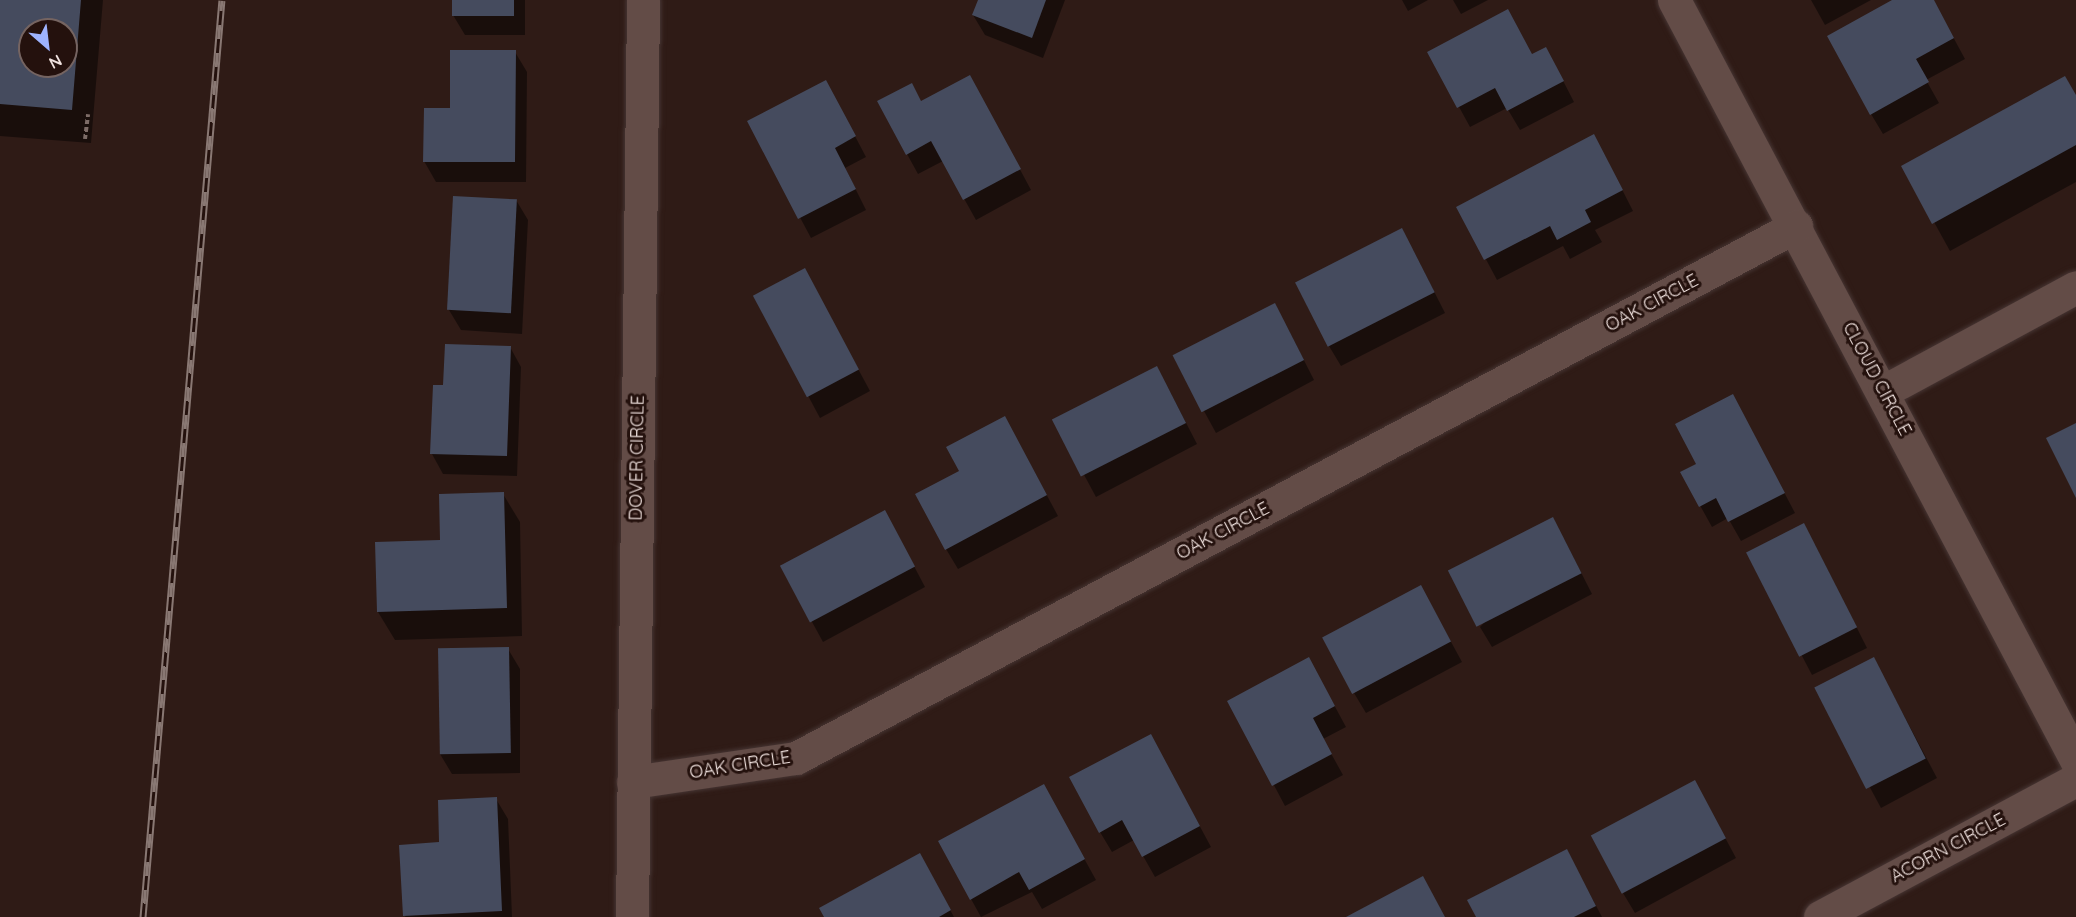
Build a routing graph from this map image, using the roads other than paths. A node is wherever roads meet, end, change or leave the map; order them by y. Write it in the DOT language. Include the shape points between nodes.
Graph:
graph roads {
  1 [pos="644,0"];
  2 [pos="1674,0"];
  3 [pos="1796,226"];
  4 [pos="2076,287"];
  5 [pos="1884,392"];
  6 [pos="2076,760"];
  7 [pos="2076,780"];
  8 [pos="633,782"];
  9 [pos="632,917"];
  10 [pos="1820,917"];
  1 -- 8 [label="street, DOVER CIRCLE"];
  2 -- 3 [label="street, CLOUD CIRCLE"];
  3 -- 5 [label="street, CLOUD CIRCLE"];
  3 -- 8 [label="street, OAK CIRCLE" via="796,758"];
  4 -- 5 [label="street"];
  5 -- 6 [label="street, CLOUD CIRCLE"];
  7 -- 10 [label="street, ACORN CIRCLE"];
  8 -- 9 [label="street, DOVER CIRCLE"];
}
